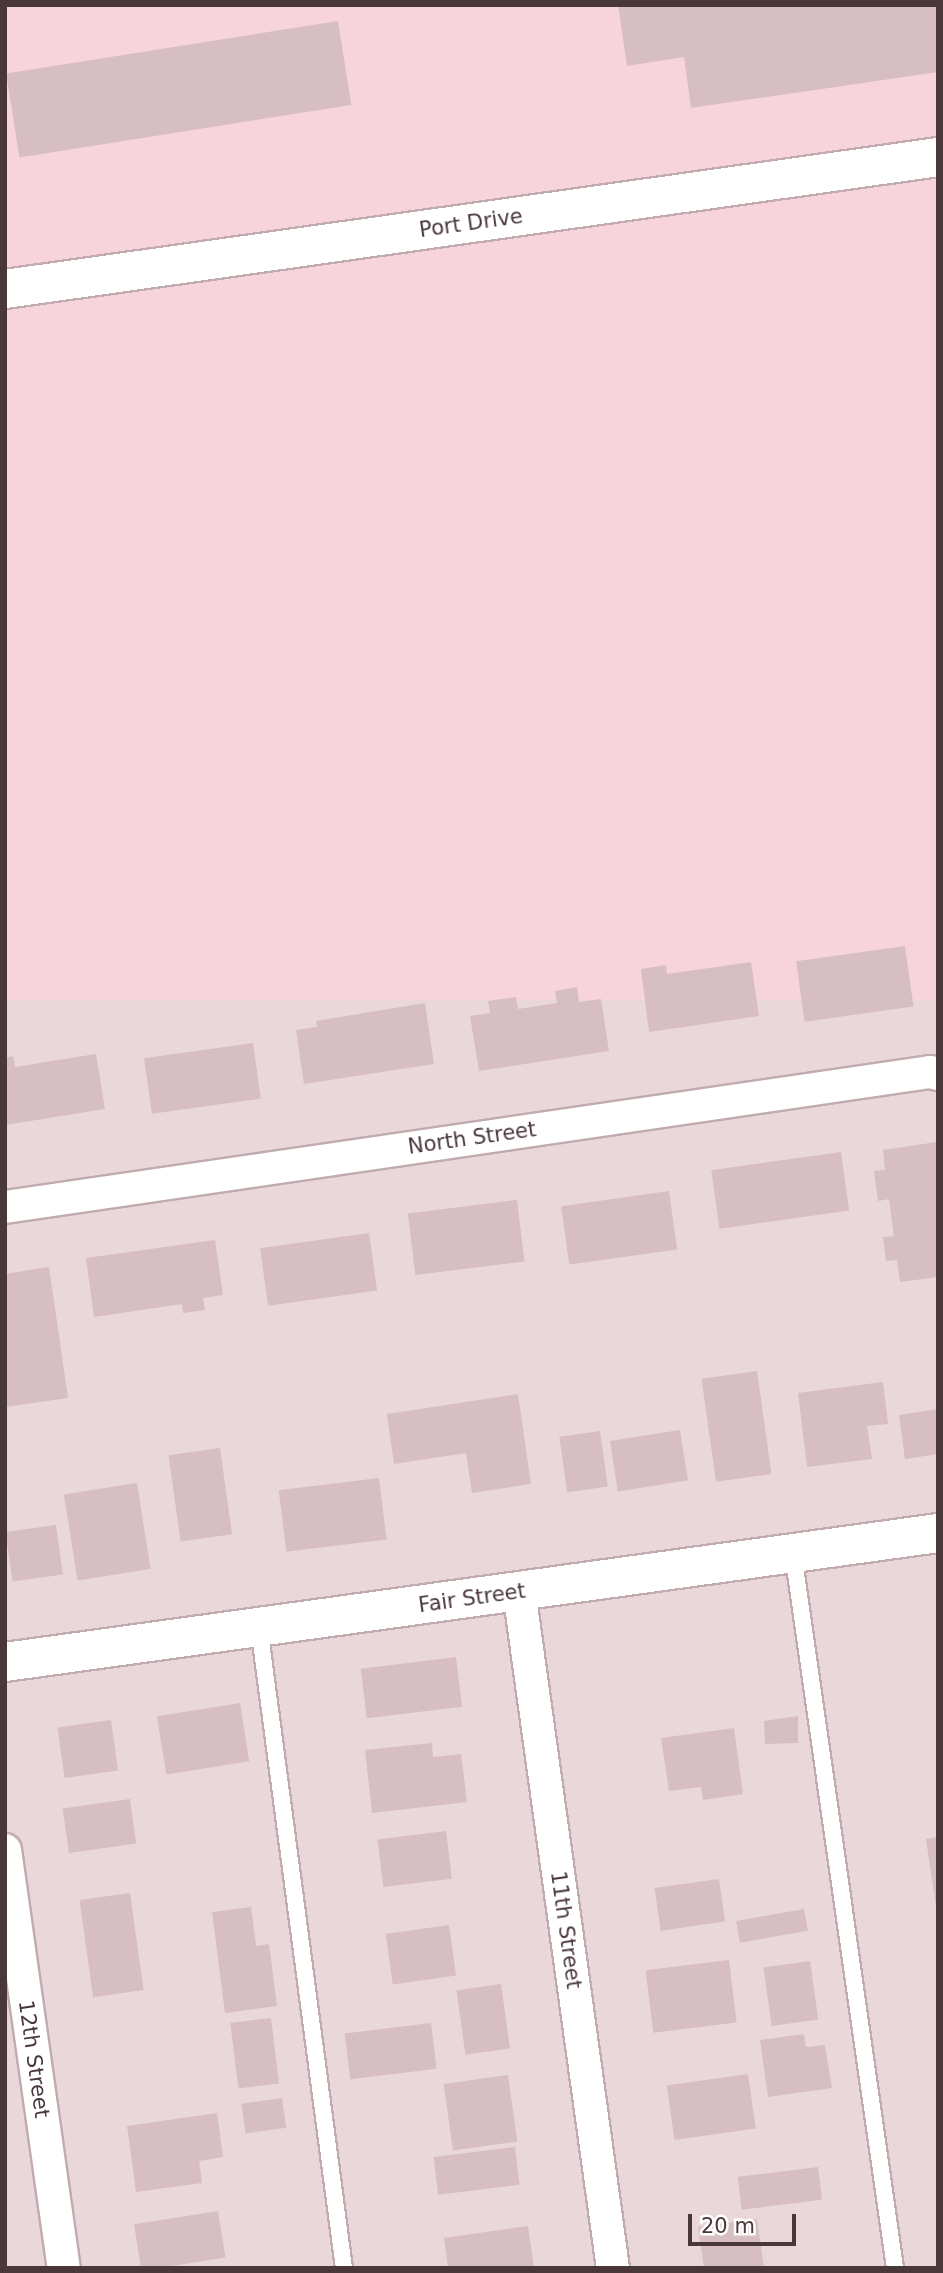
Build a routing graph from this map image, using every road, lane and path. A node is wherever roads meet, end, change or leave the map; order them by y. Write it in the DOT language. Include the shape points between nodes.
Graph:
graph roads {
  1 [pos="938,157"];
  2 [pos="5,289"];
  3 [pos="938,1074"];
  4 [pos="5,1206"];
  5 [pos="938,1533"];
  6 [pos="793,1553"];
  7 [pos="519,1591"];
  8 [pos="259,1627"];
  9 [pos="5,1662"];
  10 [pos="5,1850"];
  11 [pos="64,2268"];
  12 [pos="344,2268"];
  13 [pos="613,2268"];
  14 [pos="895,2268"];
  1 -- 2 [label="street, Port Drive"];
  3 -- 4 [label="street, North Street"];
  5 -- 6 [label="street, Fair Street"];
  6 -- 7 [label="street, Fair Street"];
  6 -- 14 [label="lane"];
  7 -- 8 [label="street, Fair Street"];
  7 -- 13 [label="street, 11th Street"];
  8 -- 9 [label="street, Fair Street"];
  8 -- 12 [label="lane"];
  10 -- 11 [label="street, 12th Street"];
}
